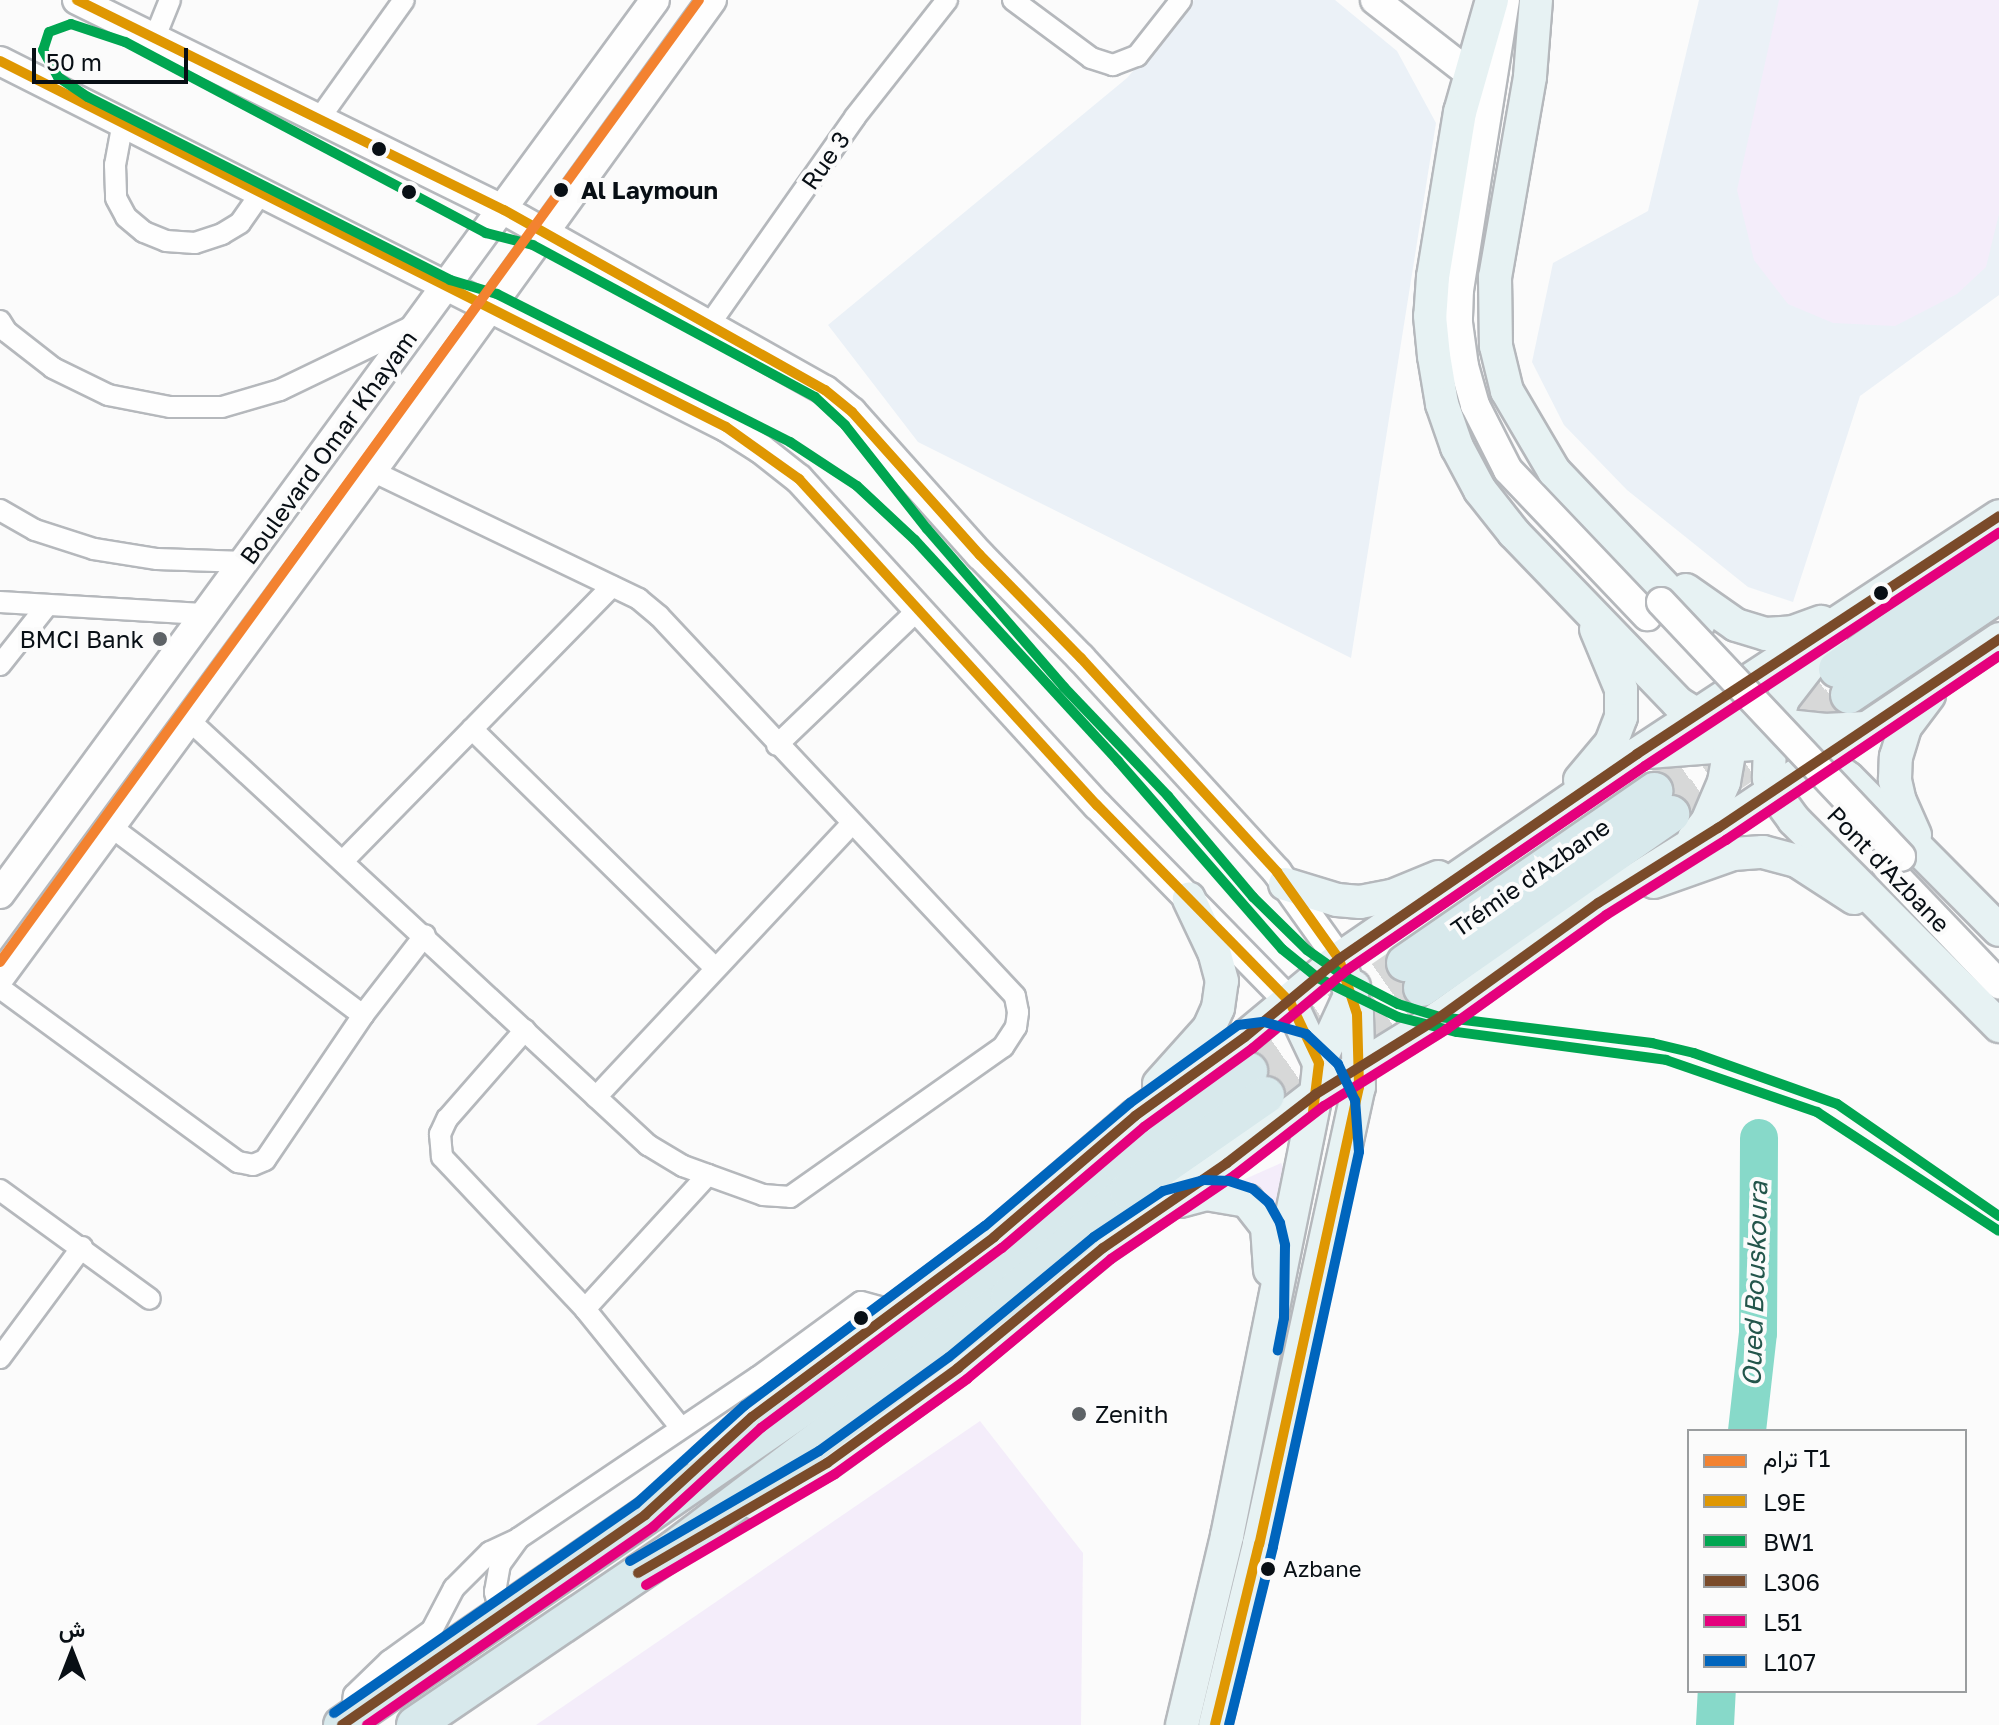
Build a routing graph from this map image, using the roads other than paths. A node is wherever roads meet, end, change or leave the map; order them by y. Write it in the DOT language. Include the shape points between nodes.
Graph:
graph roads {
  1 [pos="77,0"];
  2 [pos="170,0"];
  3 [pos="404,0"];
  4 [pos="655,0"];
  5 [pos="712,0"];
  6 [pos="947,0"];
  7 [pos="1013,0"];
  8 [pos="1181,0"];
  9 [pos="1375,0"];
  10 [pos="1492,0"];
  11 [pos="1505,0"];
  12 [pos="1526,0"];
  13 [pos="1536,0"];
  14 [pos="155,37"];
  15 [pos="0,61"];
  16 [pos="1470,74"];
  17 [pos="319,119"];
  18 [pos="123,122"];
  19 [pos="261,193"];
  20 [pos="504,210"];
  21 [pos="542,232"];
  22 [pos="446,285"];
  23 [pos="487,309"];
  24 [pos="0,321"];
  25 [pos="417,324"];
  26 [pos="709,325"];
  27 [pos="372,471"];
  28 [pos="0,510"];
  29 [pos="1999,516"];
  30 [pos="1615,535"];
  31 [pos="1999,555"];
  32 [pos="245,562"];
  33 [pos="612,586"];
  34 [pos="1999,594"];
  35 [pos="0,602"];
  36 [pos="46,607"];
  37 [pos="1586,608"];
  38 [pos="1654,609"];
  39 [pos="918,610"];
  40 [pos="1851,613"];
  41 [pos="203,614"];
  42 [pos="1999,639"];
  43 [pos="0,665"];
  44 [pos="1943,677"];
  45 [pos="1739,686"];
  46 [pos="1840,699"];
  47 [pos="1697,715"];
  48 [pos="189,720"];
  49 [pos="472,729"];
  50 [pos="1734,732"];
  51 [pos="1772,735"];
  52 [pos="777,745"];
  53 [pos="1637,754"];
  54 [pos="1822,758"];
  55 [pos="1773,791"];
  56 [pos="1716,803"];
  57 [pos="1672,815"];
  58 [pos="852,823"];
  59 [pos="110,826"];
  60 [pos="1535,826"];
  61 [pos="1496,853"];
  62 [pos="1903,858"];
  63 [pos="344,860"];
  64 [pos="4,881"];
  65 [pos="1285,884"];
  66 [pos="1189,899"];
  67 [pos="1598,903"];
  68 [pos="1401,918"];
  69 [pos="1999,930"];
  70 [pos="425,935"];
  71 [pos="1911,935"];
  72 [pos="1339,959"];
  73 [pos="1999,960"];
  74 [pos="715,968"];
  75 [pos="1414,976"];
  76 [pos="0,977"];
  77 [pos="1999,984"];
  78 [pos="0,988"];
  79 [pos="1290,1002"];
  80 [pos="1348,1014"];
  81 [pos="363,1015"];
  82 [pos="1999,1026"];
  83 [pos="525,1030"];
  84 [pos="1411,1035"];
  85 [pos="1253,1068"];
  86 [pos="1332,1076"];
  87 [pos="596,1097"];
  88 [pos="1138,1114"];
  89 [pos="1345,1152"];
  90 [pos="708,1175"];
  91 [pos="0,1190"];
  92 [pos="1168,1204"];
  93 [pos="82,1247"];
  94 [pos="150,1299"];
  95 [pos="585,1309"];
  96 [pos="895,1311"];
  97 [pos="1270,1317"];
  98 [pos="0,1358"];
  99 [pos="681,1428"];
  100 [pos="645,1515"];
  101 [pos="519,1538"];
  102 [pos="674,1549"];
  103 [pos="501,1615"];
  104 [pos="346,1722"];
  105 [pos="415,1725"];
  106 [pos="1182,1725"];
  107 [pos="1215,1725"];
  1 -- 14 [label="main road"];
  2 -- 14 [label="street"];
  3 -- 17 [label="street"];
  4 -- 20 [label="main road, Boulevard Omar Khayam"];
  5 -- 21 [label="main road, Boulevard Omar Khayam"];
  6 -- 26 [label="street, Rue 3" via="855,117"];
  7 -- 8 [label="street" via="1091,58 1113,65 1137,56"];
  9 -- 16 [label="main road"];
  10 -- 16 [label="main road"];
  11 -- 38 [label="main road" via="1459,289 1464,366 1475,405 1508,470"];
  12 -- 38 [label="main road" via="1481,251 1476,326 1482,362 1492,399 1520,458"];
  13 -- 30 [label="main road" via="1530,77 1495,277 1496,346 1507,391 1529,433 1554,471"];
  14 -- 17 [label="main road"];
  15 -- 18 [label="main road"];
  16 -- 37 [label="main road" via="1433,277 1430,316 1442,404 1480,490"];
  17 -- 20 [label="main road"];
  18 -- 19 [label="main road"];
  18 -- 19 [label="street" via="115,165 116,198 126,217 144,232 166,241 195,243 222,234 240,223"];
  19 -- 22 [label="main road"];
  20 -- 21 [label="main road"];
  20 -- 22 [label="main road, Boulevard Omar Khayam"];
  21 -- 23 [label="main road, Boulevard Omar Khayam"];
  21 -- 26 [label="main road"];
  22 -- 23 [label="main road"];
  22 -- 25 [label="main road, Boulevard Omar Khayam"];
  23 -- 27 [label="main road, Boulevard Omar Khayam"];
  23 -- 39 [label="main road" via="761,449 799,479"];
  24 -- 25 [label="street" via="53,368 108,395 170,407 222,407 280,390"];
  25 -- 32 [label="main road, Boulevard Omar Khayam"];
  26 -- 65 [label="main road" via="825,390 852,412"];
  27 -- 33 [label="street"];
  27 -- 48 [label="main road, Boulevard Omar Khayam"];
  28 -- 32 [label="street" via="35,530 94,549 157,559"];
  29 -- 40 [label="main road"];
  30 -- 40 [label="main road" via="1736,625 1766,634 1793,632"];
  30 -- 45 [label="main road" via="1734,659"];
  31 -- 46 [label="highway"];
  32 -- 41 [label="main road, Boulevard Omar Khayam"];
  33 -- 49 [label="street"];
  33 -- 52 [label="street" via="659,616"];
  34 -- 46 [label="highway"];
  35 -- 36 [label="street"];
  36 -- 41 [label="street"];
  36 -- 43 [label="street"];
  37 -- 47 [label="main road" via="1678,703"];
  37 -- 60 [label="main road" via="1621,689 1621,717 1611,743 1594,765"];
  38 -- 62 [label="main road, Pont d'Azbane, bridge"];
  39 -- 52 [label="street"];
  39 -- 66 [label="main road"];
  40 -- 45 [label="main road"];
  40 -- 46 [label="main road"];
  41 -- 64 [label="main road, Boulevard Omar Khayam" via="113,743"];
  42 -- 44 [label="main road"];
  44 -- 46 [label="main road"];
  44 -- 62 [label="main road" via="1905,727 1896,757"];
  45 -- 47 [label="main road"];
  45 -- 50 [label="main road"];
  46 -- 51 [label="main road"];
  46 -- 51 [label="main road" via="1783,699"];
  46 -- 54 [label="main road"];
  47 -- 50 [label="main road"];
  47 -- 53 [label="main road"];
  48 -- 59 [label="main road, Boulevard Omar Khayam"];
  48 -- 63 [label="street"];
  49 -- 63 [label="street"];
  49 -- 74 [label="street"];
  50 -- 51 [label="main road"];
  50 -- 53 [label="main road"];
  50 -- 56 [label="main road"];
  51 -- 54 [label="main road"];
  51 -- 55 [label="main road"];
  52 -- 58 [label="street"];
  53 -- 56 [label="main road" via="1695,761 1713,779"];
  53 -- 60 [label="main road"];
  54 -- 55 [label="main road"];
  54 -- 62 [label="main road"];
  55 -- 57 [label="main road"];
  55 -- 71 [label="main road" via="1794,820"];
  56 -- 57 [label="main road"];
  57 -- 67 [label="main road"];
  57 -- 75 [label="highway, Trémie d'Azbane"];
  58 -- 74 [label="street"];
  58 -- 90 [label="street" via="1015,996 1016,1027 1003,1047 790,1197 763,1195"];
  59 -- 76 [label="main road, Boulevard Omar Khayam"];
  59 -- 81 [label="street"];
  60 -- 61 [label="main road"];
  61 -- 65 [label="main road" via="1377,901 1337,900"];
  61 -- 68 [label="main road"];
  62 -- 69 [label="main road"];
  62 -- 73 [label="main road, Pont d'Azbane"];
  62 -- 77 [label="main road, Pont d'Azbane"];
  63 -- 70 [label="street"];
  65 -- 72 [label="main road"];
  66 -- 79 [label="main road"];
  66 -- 88 [label="main road" via="1222,981 1218,1008 1209,1028"];
  67 -- 71 [label="main road" via="1706,862 1763,852 1797,861"];
  67 -- 84 [label="main road"];
  68 -- 72 [label="main road"];
  68 -- 80 [label="main road"];
  70 -- 81 [label="street"];
  70 -- 83 [label="street"];
  71 -- 82 [label="main road"];
  72 -- 79 [label="main road"];
  72 -- 80 [label="main road"];
  74 -- 87 [label="street"];
  78 -- 81 [label="street" via="238,1162 253,1165 265,1160"];
  79 -- 80 [label="main road"];
  79 -- 85 [label="main road"];
  79 -- 86 [label="main road"];
  80 -- 84 [label="main road"];
  80 -- 86 [label="main road"];
  83 -- 87 [label="street"];
  83 -- 95 [label="street" via="447,1119 440,1150 445,1164"];
  84 -- 86 [label="main road"];
  84 -- 89 [label="main road"];
  85 -- 86 [label="main road" via="1287,1040"];
  85 -- 88 [label="main road"];
  85 -- 100 [label="highway" via="1121,1165 982,1284"];
  85 -- 102 [label="highway" via="1128,1191 1009,1296"];
  86 -- 89 [label="main road" via="1341,1103"];
  86 -- 92 [label="main road"];
  86 -- 97 [label="main road"];
  87 -- 90 [label="street" via="648,1145"];
  88 -- 96 [label="main road" via="994,1237"];
  89 -- 107 [label="main road"];
  90 -- 95 [label="street"];
  91 -- 93 [label="street"];
  92 -- 97 [label="main road" via="1206,1194 1227,1195 1258,1211 1271,1246"];
  92 -- 102 [label="main road" via="1103,1248 958,1368 827,1463"];
  93 -- 94 [label="street"];
  93 -- 98 [label="street"];
  95 -- 99 [label="street"];
  96 -- 99 [label="street" via="861,1302"];
  96 -- 100 [label="main road" via="752,1417"];
  97 -- 106 [label="main road" via="1227,1536"];
  99 -- 101 [label="street"];
  100 -- 103 [label="highway"];
  101 -- 103 [label="street" via="500,1564 495,1592"];
  101 -- 104 [label="street" via="490,1552 454,1588 432,1630 354,1695"];
  102 -- 105 [label="highway"];
  103 -- 104 [label="highway"];
}
